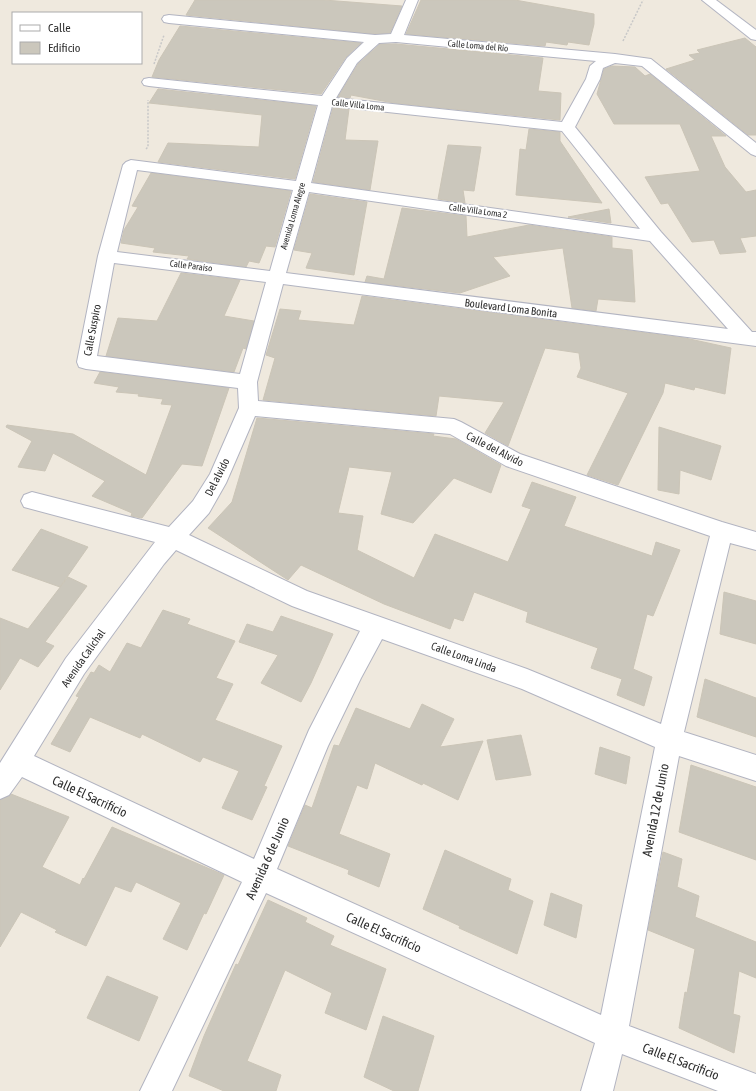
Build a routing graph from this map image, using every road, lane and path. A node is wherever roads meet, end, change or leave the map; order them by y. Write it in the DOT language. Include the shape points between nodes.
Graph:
graph roads {
  1 [pos="412,0"];
  2 [pos="643,0"];
  3 [pos="708,0"];
  4 [pos="169,19"];
  5 [pos="756,36"];
  6 [pos="396,38"];
  7 [pos="375,39"];
  8 [pos="615,58"];
  9 [pos="149,82"];
  10 [pos="326,102"];
  11 [pos="567,127"];
  12 [pos="756,151"];
  13 [pos="131,165"];
  14 [pos="302,186"];
  15 [pos="655,236"];
  16 [pos="107,256"];
  17 [pos="276,277"];
  18 [pos="751,339"];
  19 [pos="247,382"];
  20 [pos="249,408"];
  21 [pos="32,501"];
  22 [pos="722,531"];
  23 [pos="174,538"];
  24 [pos="756,541"];
  25 [pos="378,626"];
  26 [pos="669,740"];
  27 [pos="17,761"];
  28 [pos="756,768"];
  29 [pos="0,786"];
  30 [pos="260,876"];
  31 [pos="612,1035"];
  32 [pos="756,1090"];
  33 [pos="156,1091"];
  34 [pos="597,1091"];
  1 -- 6 [label="street"];
  2 -- 8 [label="path"];
  3 -- 5 [label="street"];
  4 -- 7 [label="street, Calle Loma del Río"];
  6 -- 7 [label="street, Calle Loma del Río"];
  6 -- 8 [label="street, Calle Loma del Río"];
  7 -- 10 [label="street, Avenida Loma Alegre" via="352,61"];
  8 -- 11 [label="street" via="597,66 593,79"];
  8 -- 12 [label="street, Calle Loma del Río" via="646,62"];
  9 -- 10 [label="street, Calle Villa Loma"];
  10 -- 11 [label="street, Calle Villa Loma"];
  10 -- 14 [label="street, Avenida Loma Alegre"];
  11 -- 15 [label="street, Boulevard Loma Bonita"];
  13 -- 14 [label="street, Calle Villa Loma 2"];
  13 -- 16 [label="street, Calle Suspiro"];
  14 -- 15 [label="street, Calle Villa Loma 2"];
  14 -- 17 [label="street, Avenida Loma Alegre"];
  15 -- 18 [label="street, Boulevard Loma Bonita"];
  16 -- 17 [label="street, Calle Paraíso"];
  16 -- 19 [label="street, Calle Suspiro" via="86,362"];
  17 -- 18 [label="street, Boulevard Loma Bonita"];
  17 -- 19 [label="street, Avenida Loma Alegre"];
  19 -- 20 [label="street, Avenida Loma Alegre"];
  20 -- 22 [label="street, Calle del Alvido" via="454,427 513,460"];
  20 -- 23 [label="street, Del alvido" via="219,477 201,507"];
  21 -- 23 [label="street, Calle Loma Linda"];
  22 -- 24 [label="street, Calle del Alvido"];
  22 -- 26 [label="street, Avenida 12 de Junio"];
  23 -- 25 [label="street, Calle Loma Linda" via="300,599"];
  23 -- 27 [label="street, Avenida Calichal" via="156,557 75,666"];
  25 -- 26 [label="street, Calle Loma Linda" via="527,680"];
  25 -- 30 [label="street, Avenida 6 de Junio" via="371,634 321,732"];
  26 -- 28 [label="street, Calle Loma Linda"];
  26 -- 31 [label="street, Avenida 12 de Junio"];
  27 -- 29 [label="street, Avenida Calichal"];
  27 -- 30 [label="street, Calle El Sacrificio"];
  30 -- 31 [label="street, Calle El Sacrificio"];
  30 -- 33 [label="street, Avenida 6 de Junio"];
  31 -- 32 [label="street, Calle El Sacrificio"];
  31 -- 34 [label="street, Avenida 12 de Junio"];
}
